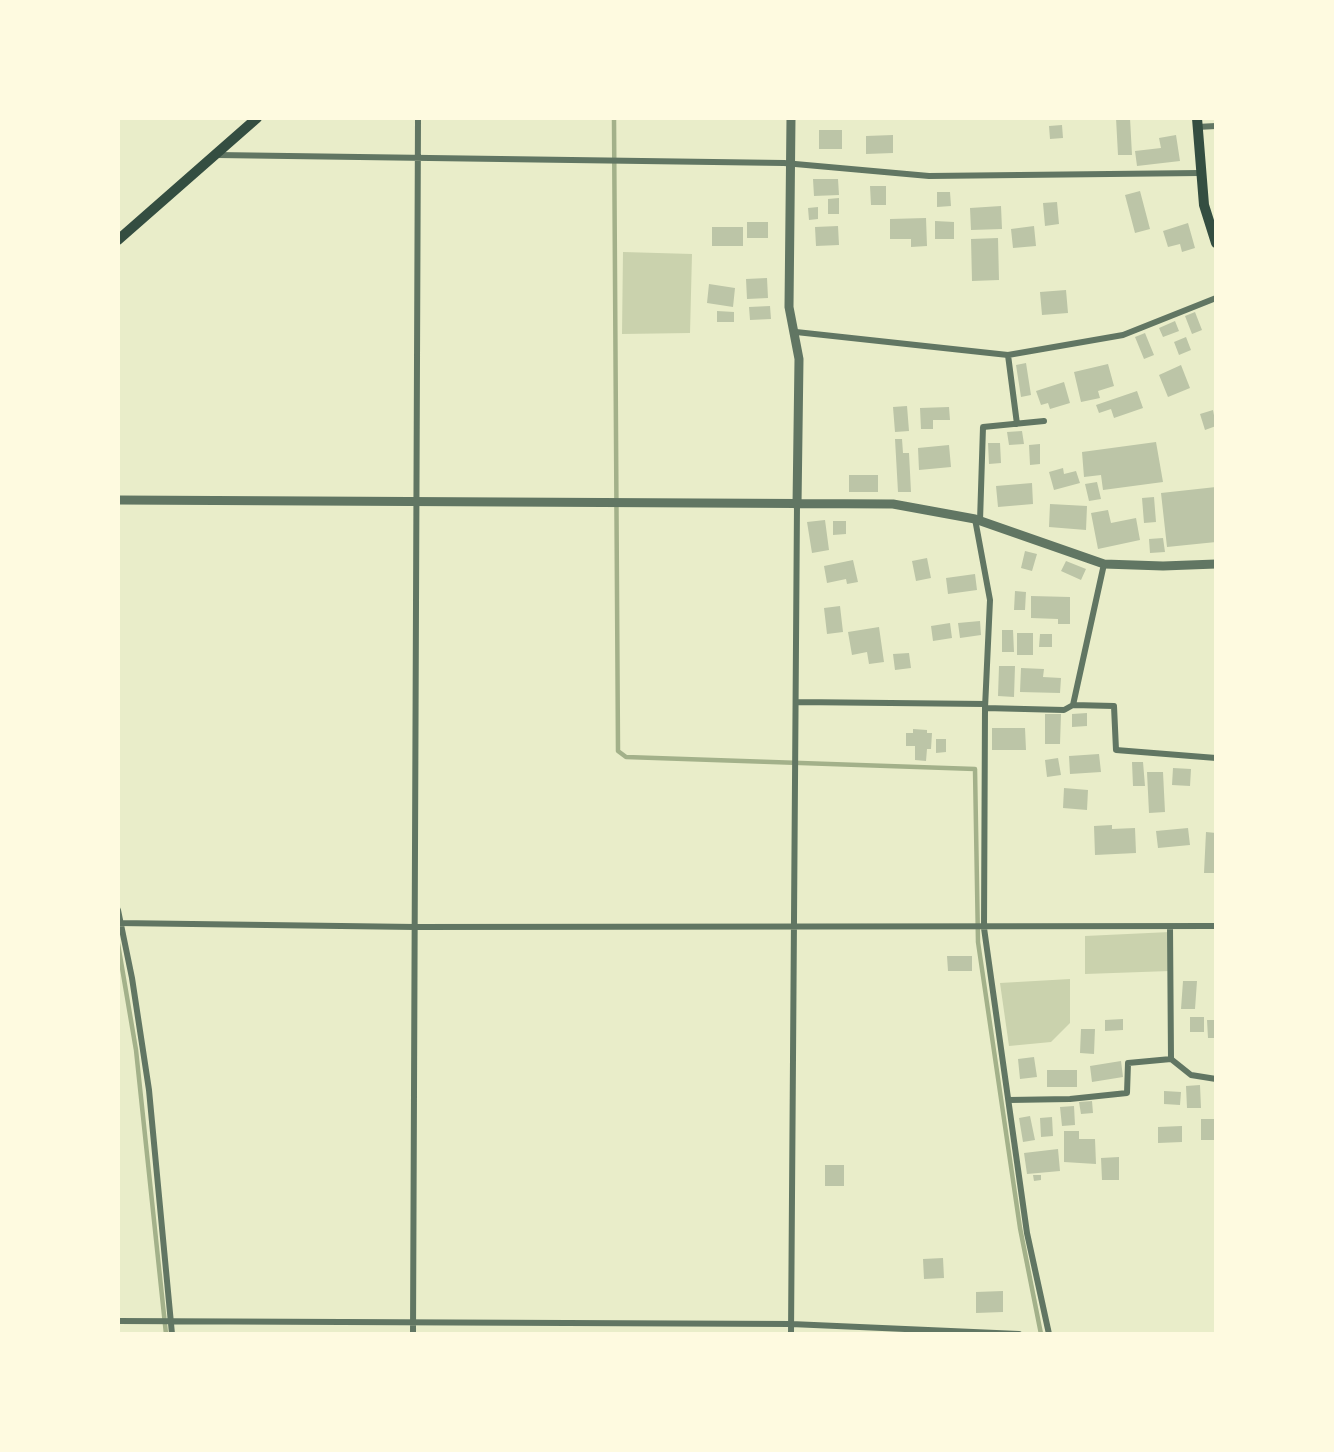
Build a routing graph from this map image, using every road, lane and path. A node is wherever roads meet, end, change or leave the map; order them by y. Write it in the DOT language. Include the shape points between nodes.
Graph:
graph roads {
  1 [pos="257,118"];
  2 [pos="418,118"];
  3 [pos="791,118"];
  4 [pos="1197,123"];
  5 [pos="1215,126"];
  6 [pos="216,155"];
  7 [pos="418,156"];
  8 [pos="791,164"];
  9 [pos="1200,173"];
  10 [pos="1212,226"];
  11 [pos="118,240"];
  12 [pos="1215,243"];
  13 [pos="1215,298"];
  14 [pos="796,332"];
  15 [pos="1008,355"];
  16 [pos="1044,422"];
  17 [pos="1017,424"];
  18 [pos="118,500"];
  19 [pos="417,502"];
  20 [pos="797,505"];
  21 [pos="978,520"];
  22 [pos="1104,564"];
  23 [pos="1215,564"];
  24 [pos="796,702"];
  25 [pos="1073,705"];
  26 [pos="985,706"];
  27 [pos="1215,758"];
  28 [pos="118,910"];
  29 [pos="120,923"];
  30 [pos="1215,926"];
  31 [pos="415,927"];
  32 [pos="795,927"];
  33 [pos="1170,927"];
  34 [pos="984,928"];
  35 [pos="1171,1059"];
  36 [pos="1215,1079"];
  37 [pos="1009,1100"];
  38 [pos="118,1321"];
  39 [pos="171,1321"];
  40 [pos="413,1322"];
  41 [pos="791,1324"];
  42 [pos="172,1334"];
  43 [pos="413,1334"];
  44 [pos="791,1334"];
  45 [pos="1019,1334"];
  46 [pos="1049,1334"];
  1 -- 6 [label="main road"];
  2 -- 7 [label="street"];
  3 -- 8 [label="street"];
  4 -- 5 [label="street"];
  4 -- 9 [label="main road"];
  6 -- 7 [label="street"];
  6 -- 11 [label="main road"];
  7 -- 8 [label="street"];
  7 -- 19 [label="street"];
  8 -- 9 [label="street" via="929,176"];
  8 -- 14 [label="street" via="789,307"];
  9 -- 10 [label="main road"];
  10 -- 12 [label="main road"];
  13 -- 15 [label="street" via="1123,335"];
  14 -- 15 [label="street"];
  14 -- 20 [label="street"];
  15 -- 17 [label="street"];
  16 -- 17 [label="street"];
  17 -- 21 [label="street" via="982,427"];
  18 -- 19 [label="street"];
  19 -- 20 [label="street"];
  19 -- 31 [label="street"];
  20 -- 21 [label="street" via="893,504"];
  20 -- 24 [label="street"];
  21 -- 22 [label="street"];
  21 -- 26 [label="street" via="990,600"];
  22 -- 23 [label="street"];
  22 -- 25 [label="street"];
  24 -- 26 [label="street"];
  24 -- 32 [label="street"];
  25 -- 26 [label="street" via="1064,710"];
  25 -- 27 [label="street" via="1114,706 1116,750"];
  26 -- 34 [label="street"];
  28 -- 29 [label="street"];
  29 -- 31 [label="street"];
  29 -- 39 [label="street" via="149,1090"];
  30 -- 33 [label="street"];
  31 -- 32 [label="street"];
  31 -- 40 [label="street"];
  32 -- 34 [label="street"];
  32 -- 41 [label="street"];
  33 -- 34 [label="street"];
  33 -- 35 [label="street"];
  34 -- 37 [label="street"];
  35 -- 36 [label="street" via="1191,1074"];
  35 -- 37 [label="street" via="1128,1063 1127,1092 1070,1099"];
  37 -- 46 [label="street" via="1027,1233"];
  38 -- 39 [label="street"];
  39 -- 40 [label="street"];
  39 -- 42 [label="street"];
  40 -- 41 [label="street"];
  40 -- 43 [label="street"];
  41 -- 44 [label="street"];
  41 -- 45 [label="street"];
}
